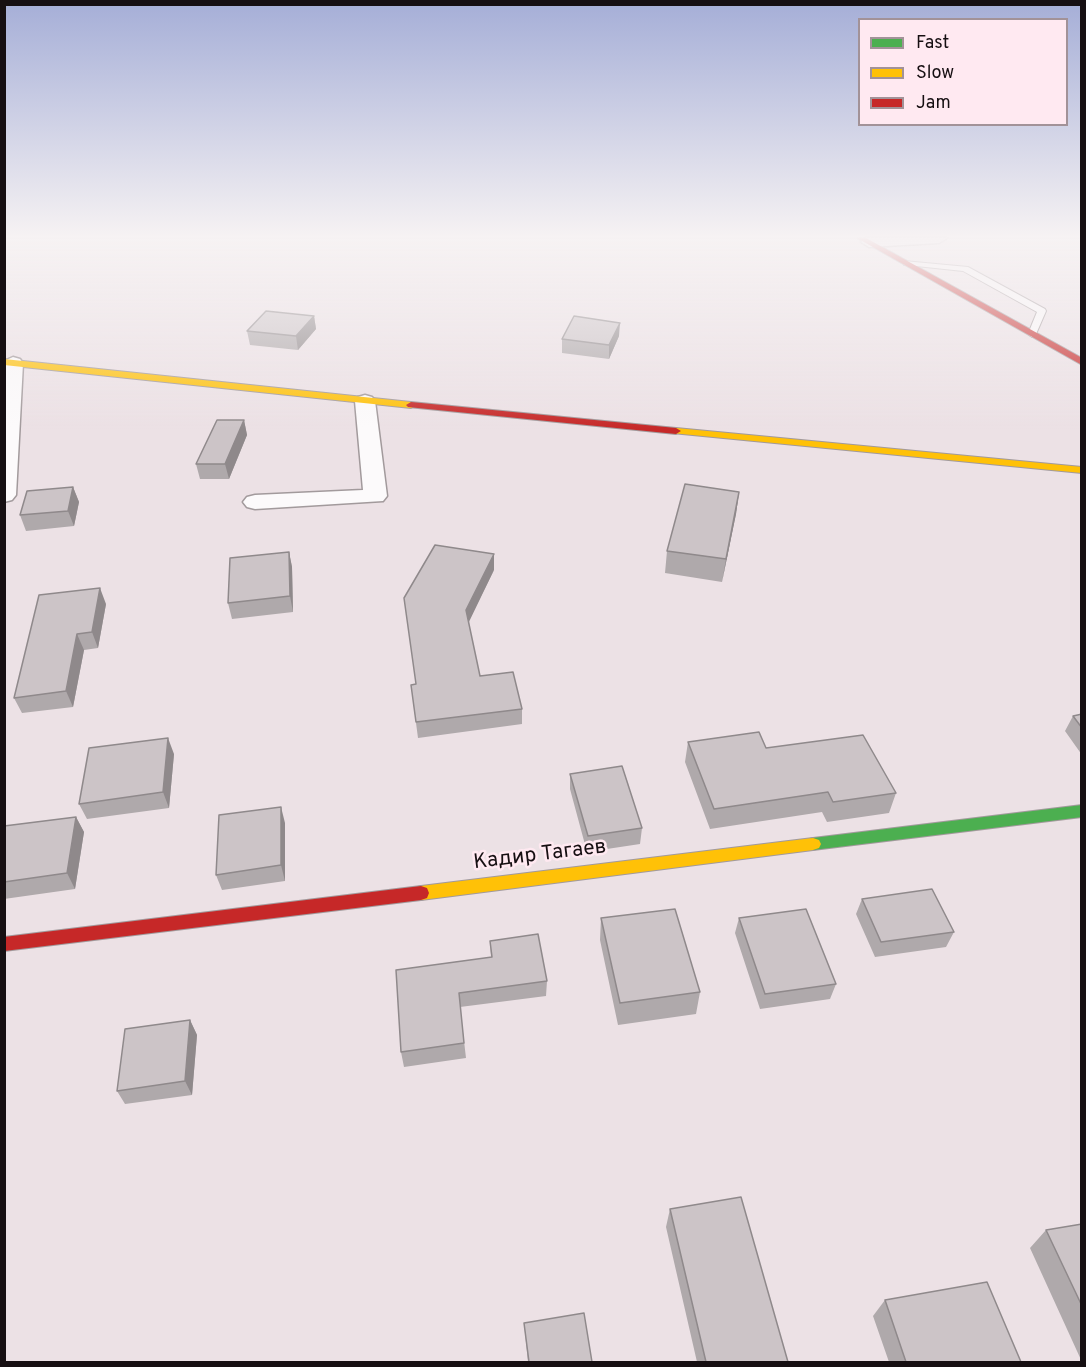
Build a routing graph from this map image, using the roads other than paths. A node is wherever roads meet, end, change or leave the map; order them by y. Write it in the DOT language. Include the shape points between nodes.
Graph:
graph roads {
  1 [pos="975,302"];
  2 [pos="1025,302"];
  3 [pos="1032,334"];
  4 [pos="1082,362"];
  5 [pos="9,363"];
  6 [pos="365,401"];
  7 [pos="8,413"];
  8 [pos="1082,470"];
  9 [pos="4,495"];
  10 [pos="255,502"];
  11 [pos="1082,811"];
  12 [pos="4,944"];
  1 -- 3 [label="main road"];
  2 -- 3 [label="lane" via="1042,311"];
  3 -- 4 [label="main road"];
  5 -- 6 [label="main road"];
  5 -- 7 [label="street"];
  6 -- 8 [label="main road"];
  6 -- 10 [label="street" via="375,496"];
  7 -- 9 [label="street"];
  11 -- 12 [label="main road, Кадир Тагаев"];
}
